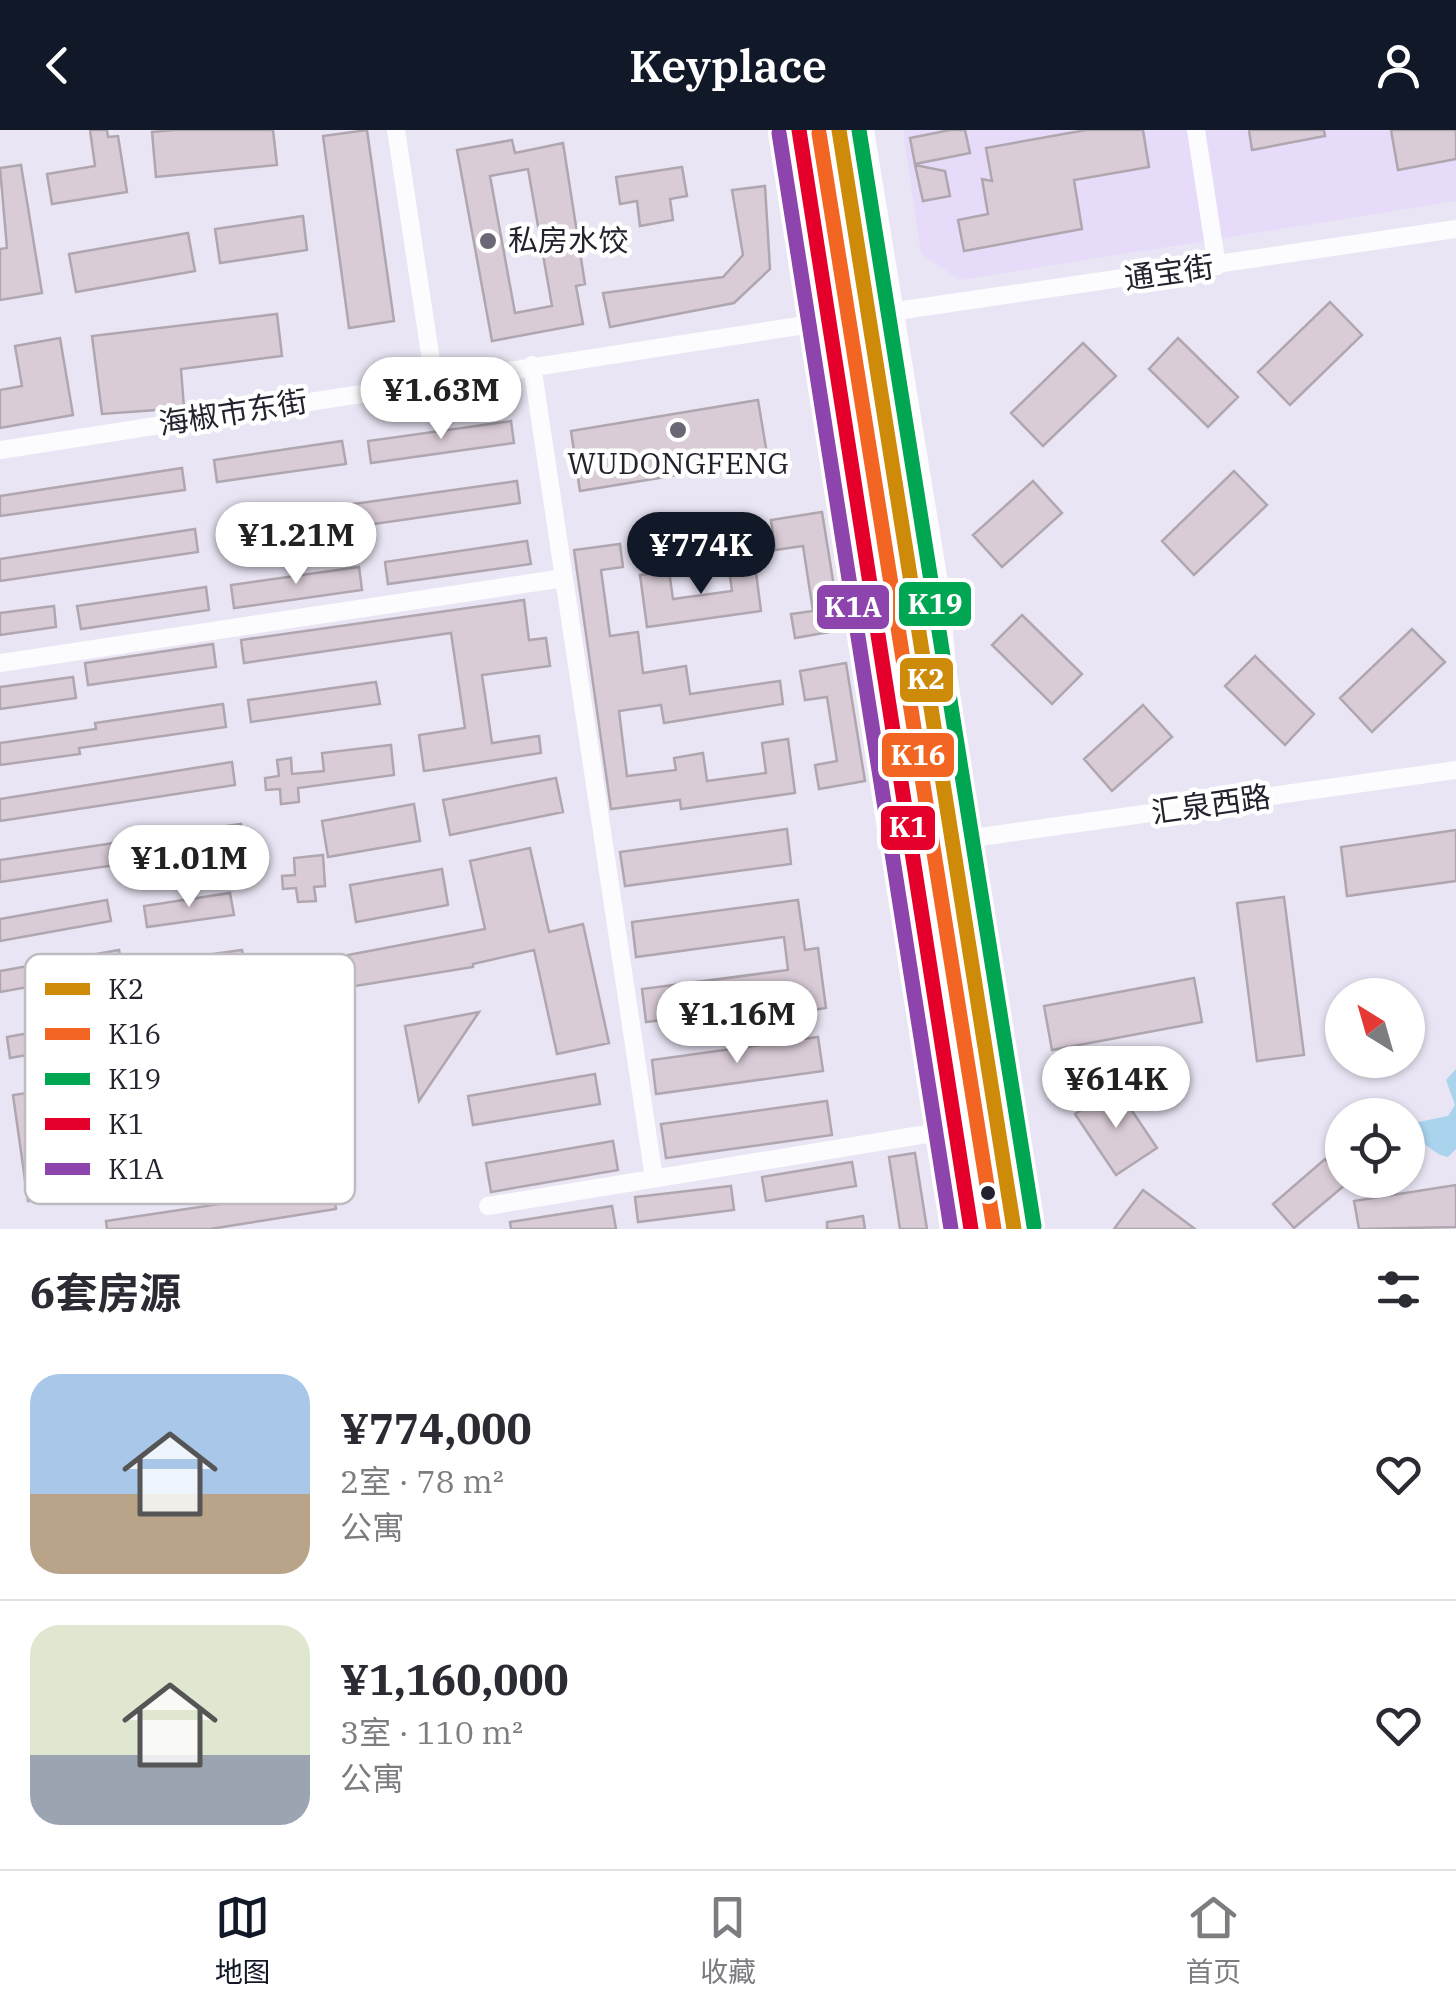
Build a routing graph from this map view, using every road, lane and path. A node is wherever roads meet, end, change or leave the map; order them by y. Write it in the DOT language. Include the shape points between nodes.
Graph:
graph roads {
  1 [pos="396,130"];
  2 [pos="795,130"];
  3 [pos="812,130"];
  4 [pos="839,130"];
  5 [pos="852,130"];
  6 [pos="860,130"];
  7 [pos="1196,130"];
  8 [pos="1456,229"];
  9 [pos="1217,266"];
  10 [pos="882,313"];
  11 [pos="842,319"];
  12 [pos="532,365"];
  13 [pos="434,380"];
  14 [pos="0,450"];
  15 [pos="564,578"];
  16 [pos="0,663"];
  17 [pos="1456,770"];
  18 [pos="949,840"];
  19 [pos="968,1127"];
  20 [pos="654,1178"];
  21 [pos="488,1206"];
  22 [pos="971,1229"];
  23 [pos="983,1229"];
  24 [pos="1012,1229"];
  1 -- 13 [label="street"];
  2 -- 18 [label="highway" via="790,175 884,749"];
  2 -- 22 [label="highway"];
  3 -- 11 [label="main road"];
  4 -- 18 [label="highway"];
  5 -- 10 [label="main road"];
  6 -- 18 [label="highway" via="936,596"];
  7 -- 9 [label="street"];
  8 -- 9 [label="street, 通宝街"];
  9 -- 10 [label="street, 通宝街"];
  10 -- 11 [label="street, 海椒市东街"];
  10 -- 18 [label="main road"];
  11 -- 12 [label="street, 海椒市东街"];
  11 -- 18 [label="main road"];
  12 -- 13 [label="street, 海椒市东街"];
  12 -- 15 [label="street"];
  13 -- 14 [label="street, 海椒市东街"];
  15 -- 16 [label="street"];
  15 -- 20 [label="street"];
  17 -- 18 [label="street, 汇泉西路"];
  18 -- 19 [label="main road"];
  18 -- 24 [label="highway"];
  19 -- 20 [label="street"];
  19 -- 23 [label="main road"];
  20 -- 21 [label="street"];
}
